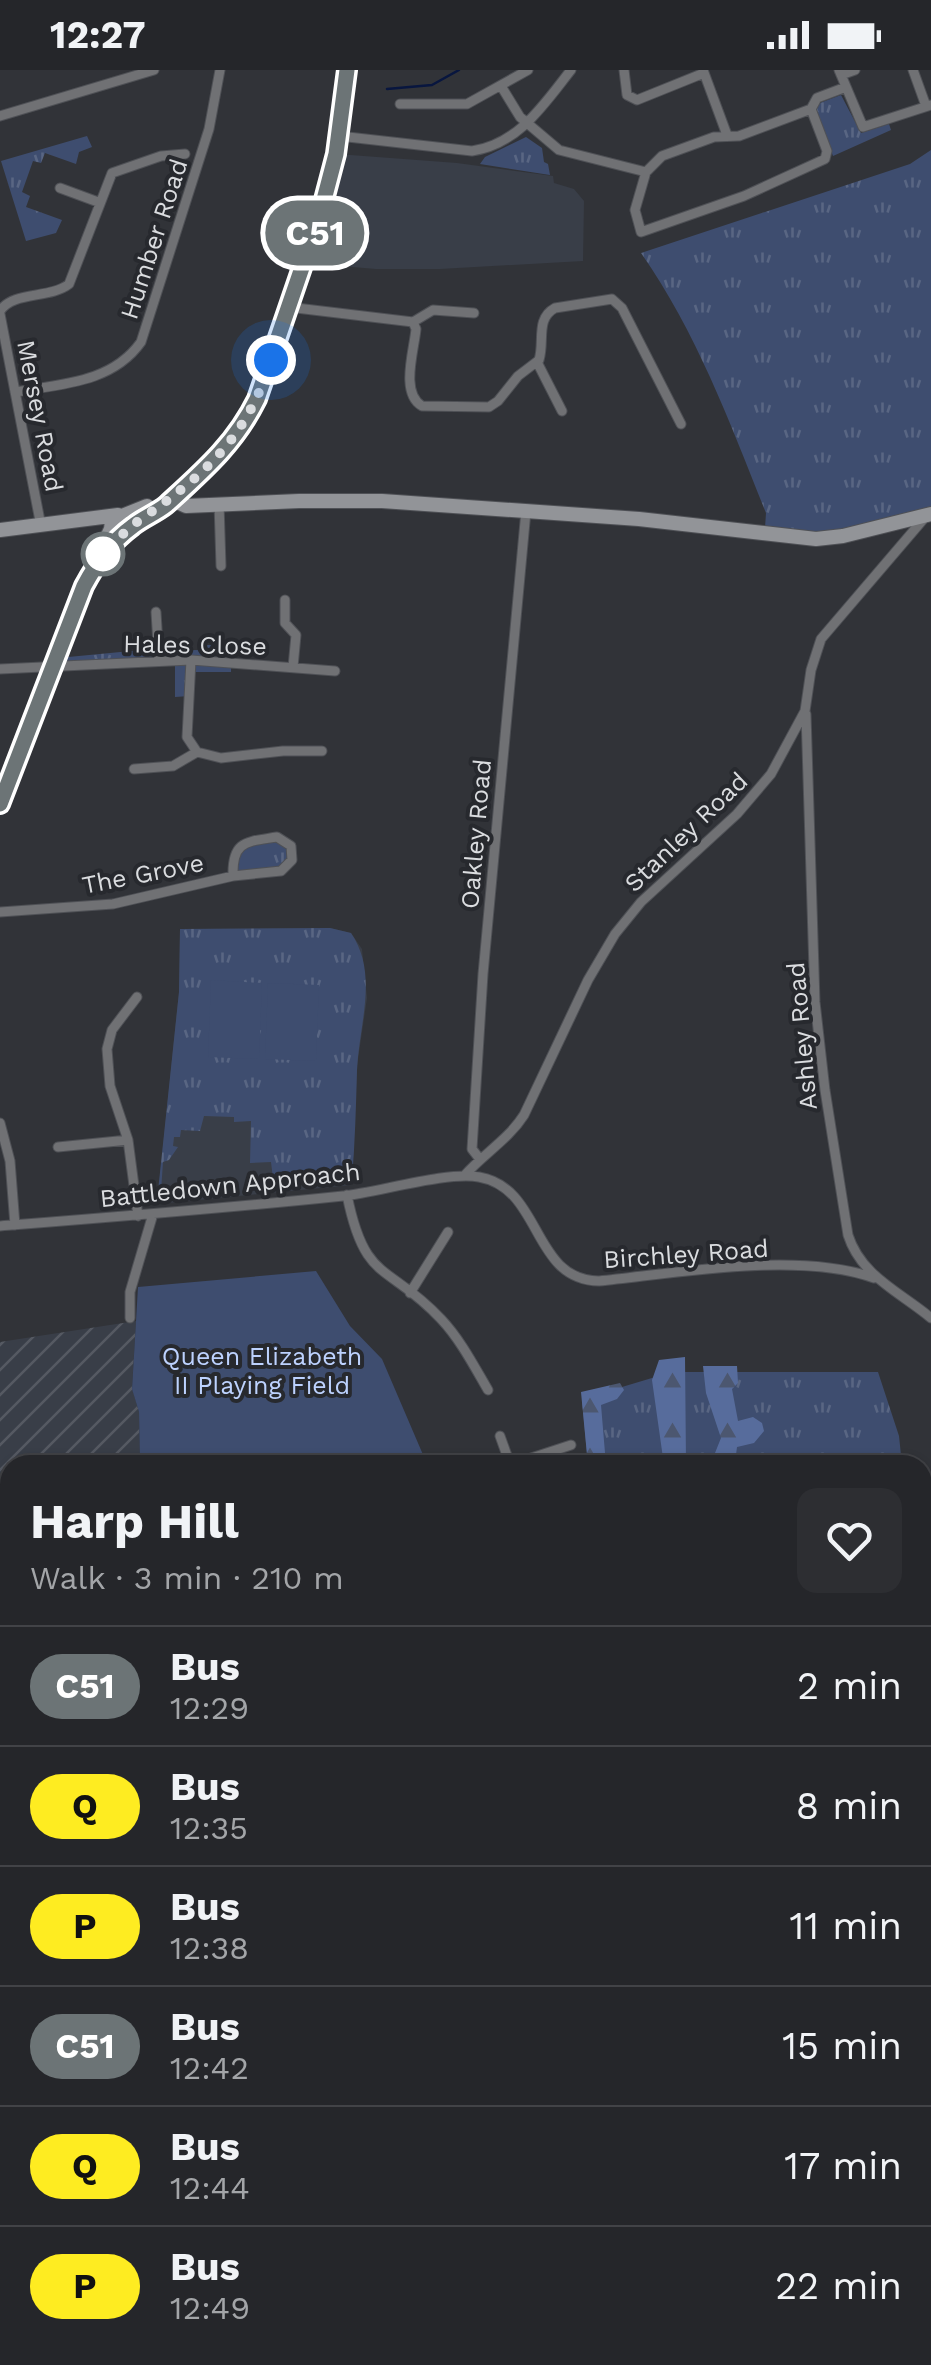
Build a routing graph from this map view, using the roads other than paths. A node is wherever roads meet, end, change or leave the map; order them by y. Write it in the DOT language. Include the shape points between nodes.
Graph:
graph roads {
  1 [pos="154,70"];
  2 [pos="220,70"];
  3 [pos="347,70"];
  4 [pos="528,70"];
  5 [pos="572,70"];
  6 [pos="624,70"];
  7 [pos="856,70"];
  8 [pos="913,70"];
  9 [pos="703,72"];
  10 [pos="840,73"];
  11 [pos="502,86"];
  12 [pos="846,87"];
  13 [pos="400,104"];
  14 [pos="928,106"];
  15 [pos="811,110"];
  16 [pos="0,116"];
  17 [pos="529,125"];
  18 [pos="727,135"];
  19 [pos="339,136"];
  20 [pos="185,154"];
  21 [pos="646,172"];
  22 [pos="60,188"];
  23 [pos="98,202"];
  24 [pos="288,307"];
  25 [pos="0,313"];
  26 [pos="474,313"];
  27 [pos="414,322"];
  28 [pos="537,362"];
  29 [pos="15,392"];
  30 [pos="562,411"];
  31 [pos="681,424"];
  32 [pos="170,499"];
  33 [pos="219,503"];
  34 [pos="526,511"];
  35 [pos="929,514"];
  36 [pos="119,525"];
  37 [pos="41,526"];
  38 [pos="0,530"];
  39 [pos="220,566"];
  40 [pos="285,600"];
  41 [pos="156,612"];
  42 [pos="191,660"];
  43 [pos="159,662"];
  44 [pos="55,666"];
  45 [pos="293,667"];
  46 [pos="0,669"];
  47 [pos="335,671"];
  48 [pos="806,711"];
  49 [pos="793,739"];
  50 [pos="808,741"];
  51 [pos="310,751"];
  52 [pos="322,751"];
  53 [pos="197,752"];
  54 [pos="310,764"];
  55 [pos="134,768"];
  56 [pos="0,801"];
  57 [pos="233,876"];
  58 [pos="0,912"];
  59 [pos="137,997"];
  60 [pos="0,1123"];
  61 [pos="128,1140"];
  62 [pos="58,1147"];
  63 [pos="480,1158"];
  64 [pos="5,1162"];
  65 [pos="464,1176"];
  66 [pos="348,1195"];
  67 [pos="154,1214"];
  68 [pos="138,1216"];
  69 [pos="15,1225"];
  70 [pos="0,1226"];
  71 [pos="448,1232"];
  72 [pos="852,1247"];
  73 [pos="841,1270"];
  74 [pos="874,1278"];
  75 [pos="410,1293"];
  76 [pos="130,1318"];
  77 [pos="931,1318"];
  78 [pos="488,1390"];
  79 [pos="500,1436"];
  80 [pos="571,1446"];
  81 [pos="507,1455"];
  82 [pos="540,1455"];
  1 -- 16 [label="street"];
  2 -- 29 [label="street, Humber Road" via="209,129 141,342 100,375"];
  3 -- 19 [label="street"];
  4 -- 11 [label="street"];
  5 -- 17 [label="street"];
  6 -- 9 [label="street" via="627,95 637,100"];
  7 -- 10 [label="street"];
  8 -- 14 [label="street"];
  9 -- 18 [label="street"];
  10 -- 12 [label="street"];
  11 -- 13 [label="street" via="467,104"];
  11 -- 17 [label="street"];
  12 -- 14 [label="street" via="860,124 869,128"];
  12 -- 15 [label="street" via="817,98"];
  15 -- 18 [label="street"];
  15 -- 21 [label="street" via="825,160 641,232 635,210"];
  17 -- 19 [label="street" via="472,150"];
  17 -- 21 [label="street" via="559,150"];
  18 -- 21 [label="street" via="662,156"];
  19 -- 24 [label="street"];
  20 -- 23 [label="street" via="115,171"];
  22 -- 23 [label="street"];
  23 -- 25 [label="street" via="68,284 8,302"];
  24 -- 27 [label="street"];
  24 -- 32 [label="street" via="244,425 217,460"];
  25 -- 29 [label="street, Mersey Road"];
  26 -- 27 [label="street" via="433,310"];
  27 -- 28 [label="street" via="410,391 422,406 493,406"];
  28 -- 30 [label="street"];
  28 -- 31 [label="street" via="548,312 615,300"];
  29 -- 37 [label="street, Mersey Road"];
  32 -- 33 [label="street" via="186,506"];
  32 -- 36 [label="street"];
  33 -- 34 [label="street" via="382,502"];
  33 -- 39 [label="street"];
  34 -- 35 [label="street" via="816,539"];
  34 -- 63 [label="street, Oakley Road" via="483,974 472,1149"];
  35 -- 48 [label="street, Stanley Road" via="822,639"];
  36 -- 37 [label="street" via="93,520"];
  36 -- 44 [label="street" via="84,586"];
  37 -- 38 [label="street"];
  40 -- 45 [label="street" via="285,624 296,635"];
  41 -- 43 [label="street"];
  42 -- 43 [label="street, Hales Close"];
  42 -- 45 [label="street, Hales Close"];
  42 -- 53 [label="street" via="188,738"];
  43 -- 44 [label="street, Hales Close"];
  44 -- 46 [label="street, Hales Close"];
  44 -- 56 [label="street"];
  45 -- 47 [label="street, Hales Close"];
  48 -- 49 [label="street, Stanley Road"];
  48 -- 50 [label="street, Ashley Road"];
  49 -- 50 [label="street"];
  49 -- 63 [label="street, Stanley Road" via="756,795 622,924 524,1115"];
  50 -- 72 [label="street, Ashley Road" via="815,1002"];
  51 -- 52 [label="street"];
  51 -- 53 [label="street" via="220,758"];
  51 -- 54 [label="street"];
  53 -- 55 [label="street" via="173,766"];
  57 -- 57 [label="street, The Grove" via="281,871 292,860 290,846 277,837 244,844 234,854"];
  57 -- 58 [label="street, The Grove" via="113,904"];
  59 -- 61 [label="street" via="107,1043 110,1086"];
  60 -- 64 [label="street"];
  61 -- 62 [label="street"];
  61 -- 68 [label="street"];
  63 -- 65 [label="street, Stanley Road"];
  64 -- 69 [label="street"];
  65 -- 66 [label="street, Battledown Approach"];
  65 -- 73 [label="street, Birchley Road" via="488,1179 515,1194 554,1261 580,1278"];
  66 -- 67 [label="street, Battledown Approach"];
  66 -- 75 [label="street" via="368,1259"];
  67 -- 68 [label="street, Battledown Approach"];
  67 -- 76 [label="street" via="130,1292"];
  68 -- 69 [label="street, Battledown Approach"];
  69 -- 70 [label="street, Battledown Approach"];
  71 -- 75 [label="street"];
  72 -- 73 [label="street"];
  72 -- 74 [label="street, Ashley Road"];
  73 -- 74 [label="street, Birchley Road"];
  74 -- 77 [label="street, Ashley Road"];
  75 -- 78 [label="street" via="446,1324"];
  79 -- 81 [label="street"];
  80 -- 82 [label="street"];
}
